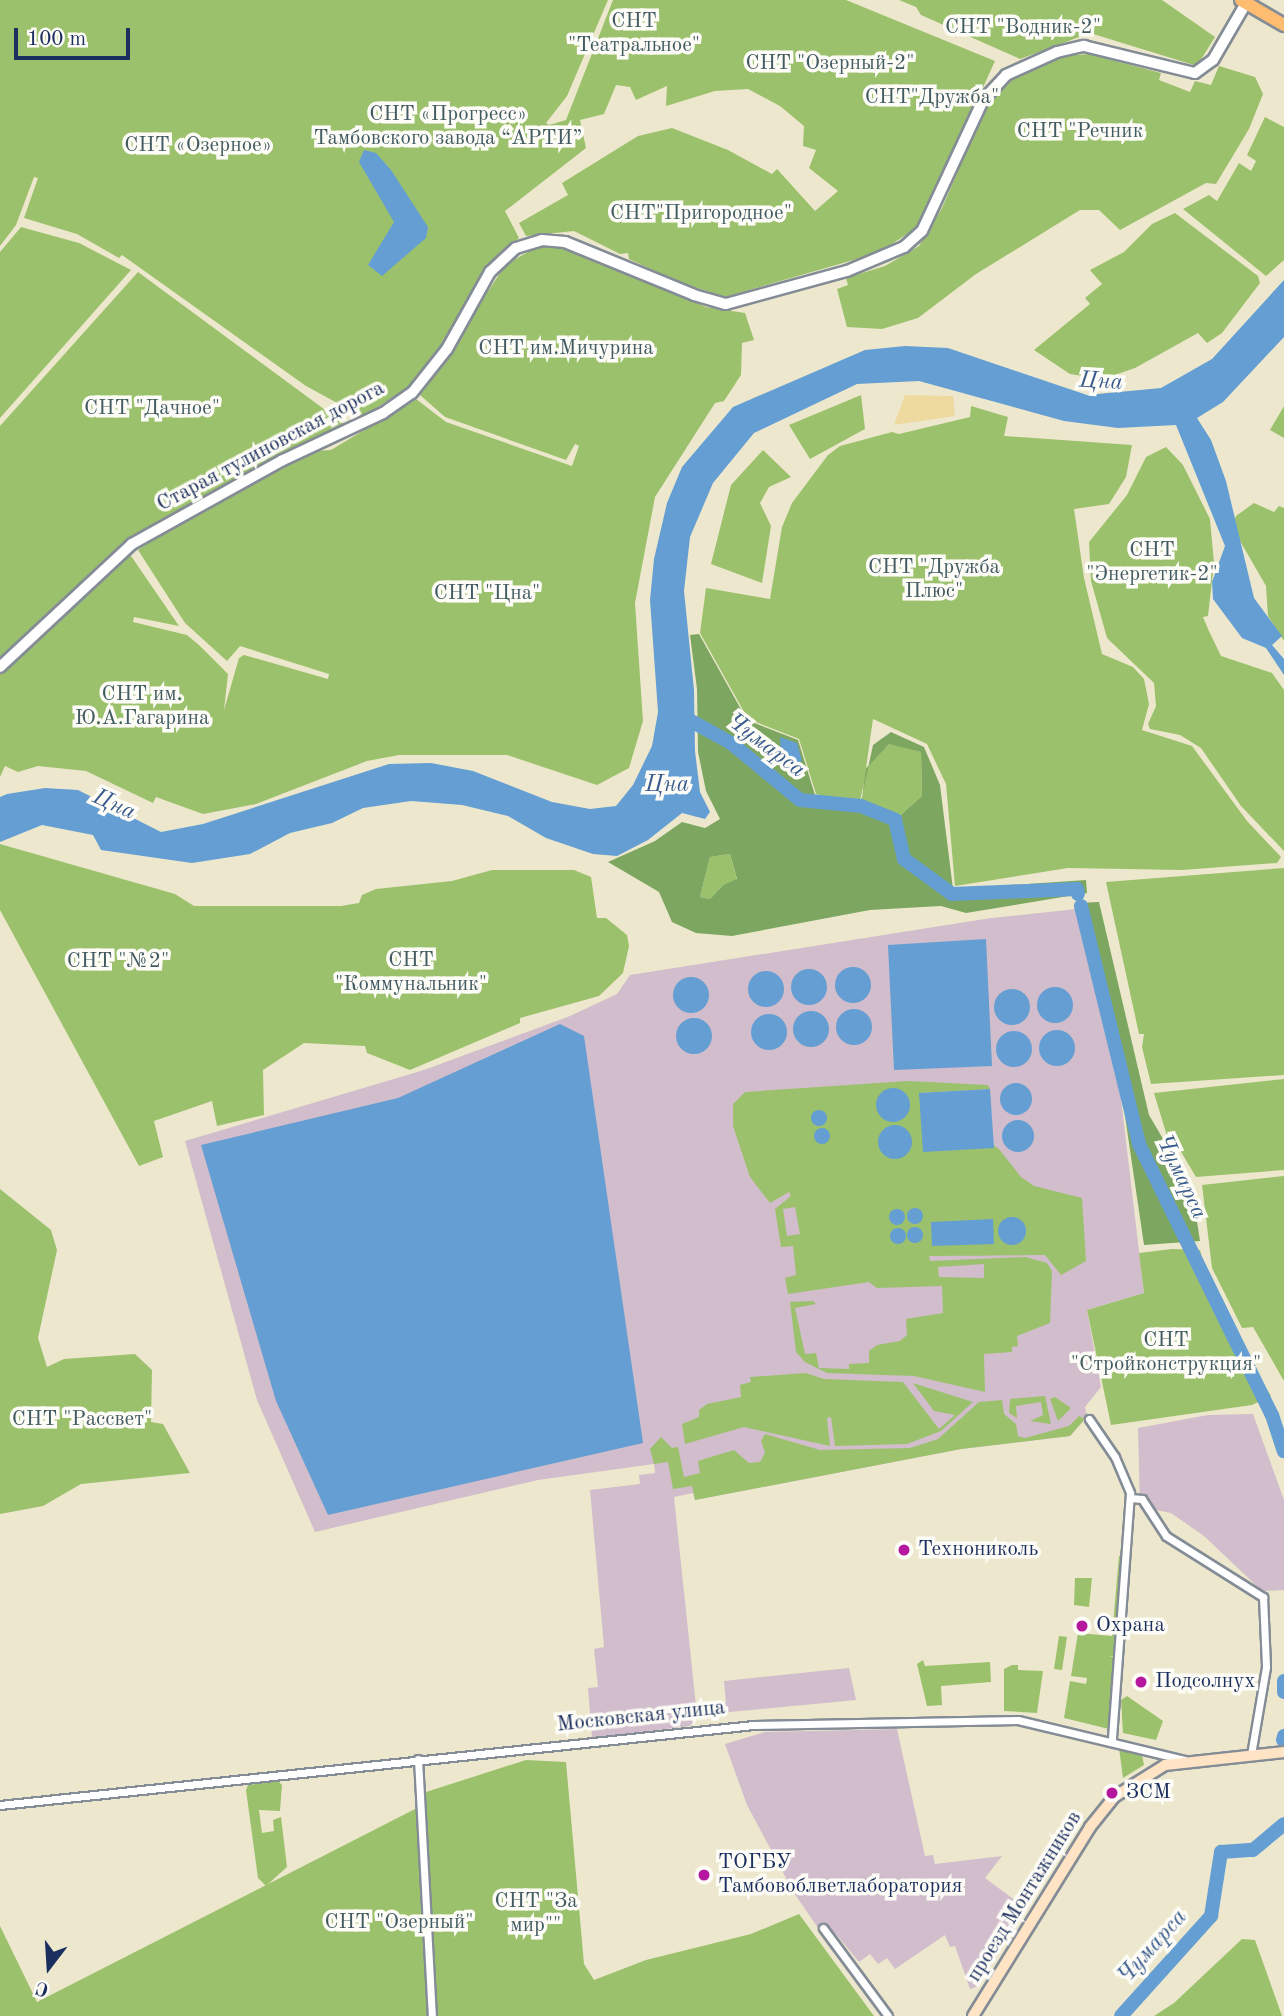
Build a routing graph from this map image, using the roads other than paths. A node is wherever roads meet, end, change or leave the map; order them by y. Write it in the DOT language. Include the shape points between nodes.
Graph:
graph roads {
  1 [pos="1243,2"];
  2 [pos="1284,25"];
  3 [pos="0,667"];
  4 [pos="1089,1419"];
  5 [pos="1130,1499"];
  6 [pos="1112,1740"];
  7 [pos="1284,1752"];
  8 [pos="1251,1755"];
  9 [pos="418,1759"];
  10 [pos="1184,1760"];
  11 [pos="0,1805"];
  12 [pos="823,1928"];
  13 [pos="432,2016"];
  14 [pos="888,2016"];
  15 [pos="973,2016"];
  1 -- 2 [label="main road"];
  1 -- 3 [label="street, Старая тулиновская дорога" via="1213,60 1195,73 1084,46 1044,57 1006,75 983,100 922,231 904,247 847,271 726,304 565,242 542,240 516,248 490,272 447,349 412,393 383,413 281,461 132,544"];
  4 -- 5 [label="street" via="1115,1457"];
  5 -- 6 [label="street"];
  5 -- 8 [label="street" via="1142,1499 1166,1536 1264,1597 1266,1667"];
  6 -- 9 [label="street, Московская улица" via="1018,1720 899,1720 754,1725"];
  6 -- 10 [label="street, Московская улица"];
  7 -- 8 [label="main road, Московская улица"];
  8 -- 10 [label="main road, Московская улица"];
  9 -- 11 [label="street, Московская улица"];
  9 -- 13 [label="street"];
  10 -- 15 [label="main road, проезд Монтажников" via="1146,1773 1103,1810"];
  12 -- 14 [label="street"];
}
